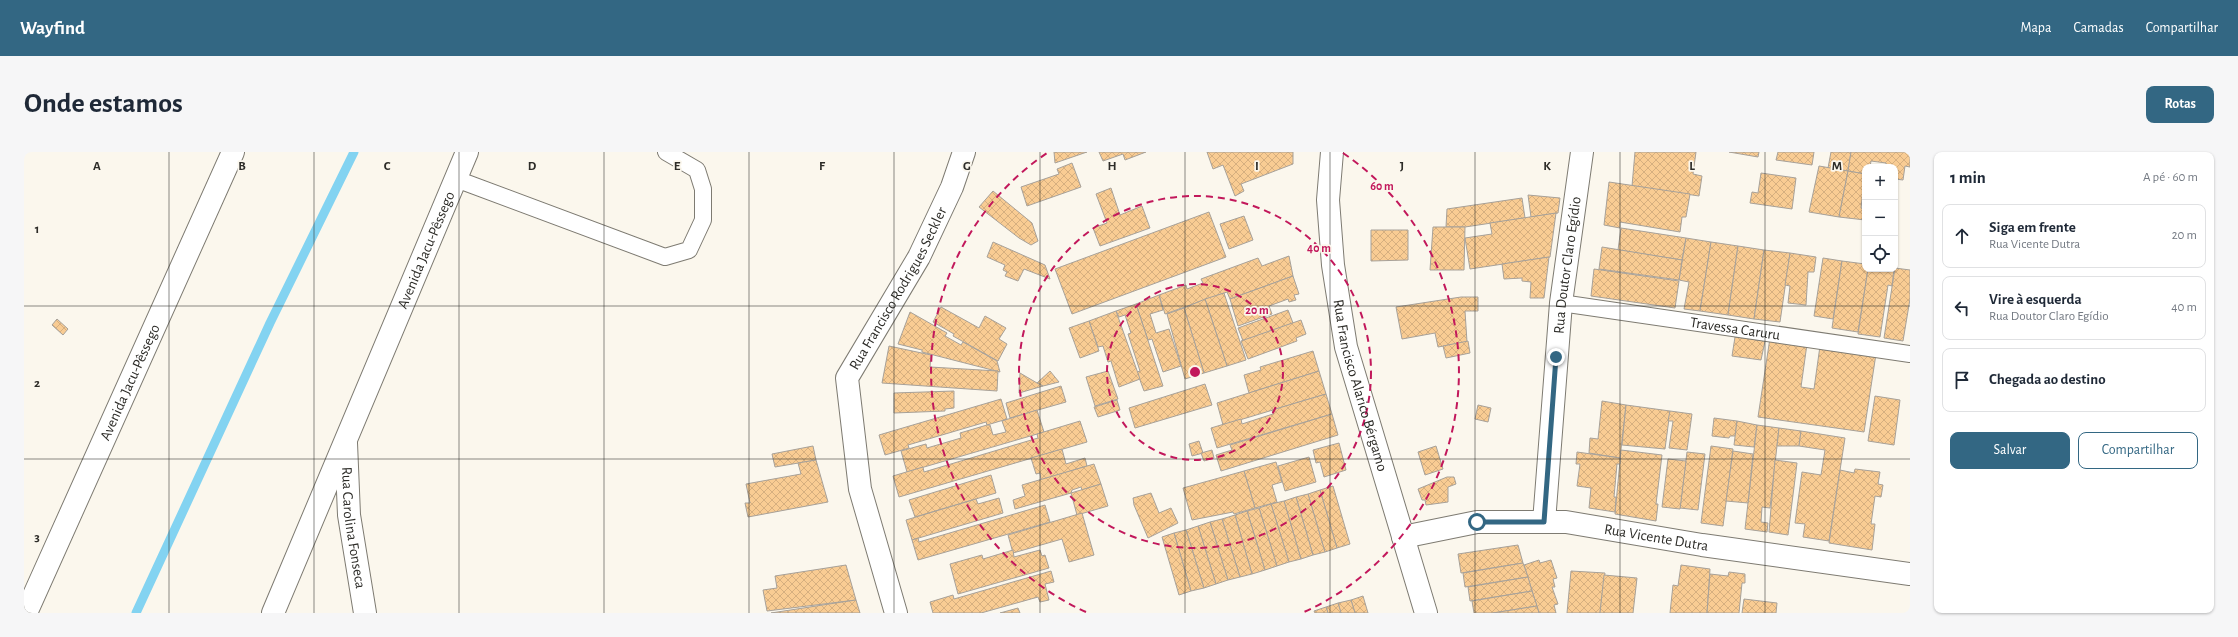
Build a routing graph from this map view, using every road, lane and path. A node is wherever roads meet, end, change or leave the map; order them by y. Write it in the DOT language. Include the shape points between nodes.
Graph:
graph roads {
  1 [pos="233,152"];
  2 [pos="467,152"];
  3 [pos="666,152"];
  4 [pos="964,152"];
  5 [pos="1332,152"];
  6 [pos="1582,152"];
  7 [pos="456,179"];
  8 [pos="1561,303"];
  9 [pos="1910,354"];
  10 [pos="346,443"];
  11 [pos="1544,522"];
  12 [pos="1403,537"];
  13 [pos="1910,574"];
  14 [pos="26,613"];
  15 [pos="273,613"];
  16 [pos="364,613"];
  17 [pos="896,613"];
  18 [pos="1426,613"];
  1 -- 14 [label="main road, Avenida Jacu-Pêssego"];
  2 -- 7 [label="main road, Avenida Jacu-Pêssego"];
  3 -- 7 [label="lane" via="697,170 703,189 703,220 689,250 665,257"];
  4 -- 17 [label="main road, Rua Francisco Rodrigues Seckler" via="952,187 919,257 847,378 860,489"];
  5 -- 12 [label="main road, Rua Francisco Alarico Bérgamo" via="1328,200 1332,265 1346,347"];
  6 -- 8 [label="main road, Rua Doutor Claro Egídio"];
  7 -- 10 [label="main road, Avenida Jacu-Pêssego"];
  8 -- 9 [label="lane, Travessa Caruru"];
  8 -- 11 [label="main road, Rua Doutor Claro Egídio"];
  10 -- 15 [label="main road, Avenida Jacu-Pêssego"];
  10 -- 16 [label="main road, Rua Carolina Fonseca" via="349,515"];
  11 -- 12 [label="main road, Rua Vicente Dutra" via="1477,522"];
  11 -- 13 [label="main road, Rua Vicente Dutra" via="1566,522 1702,545"];
  12 -- 18 [label="main road, Rua Francisco Alarico Bérgamo"];
}
